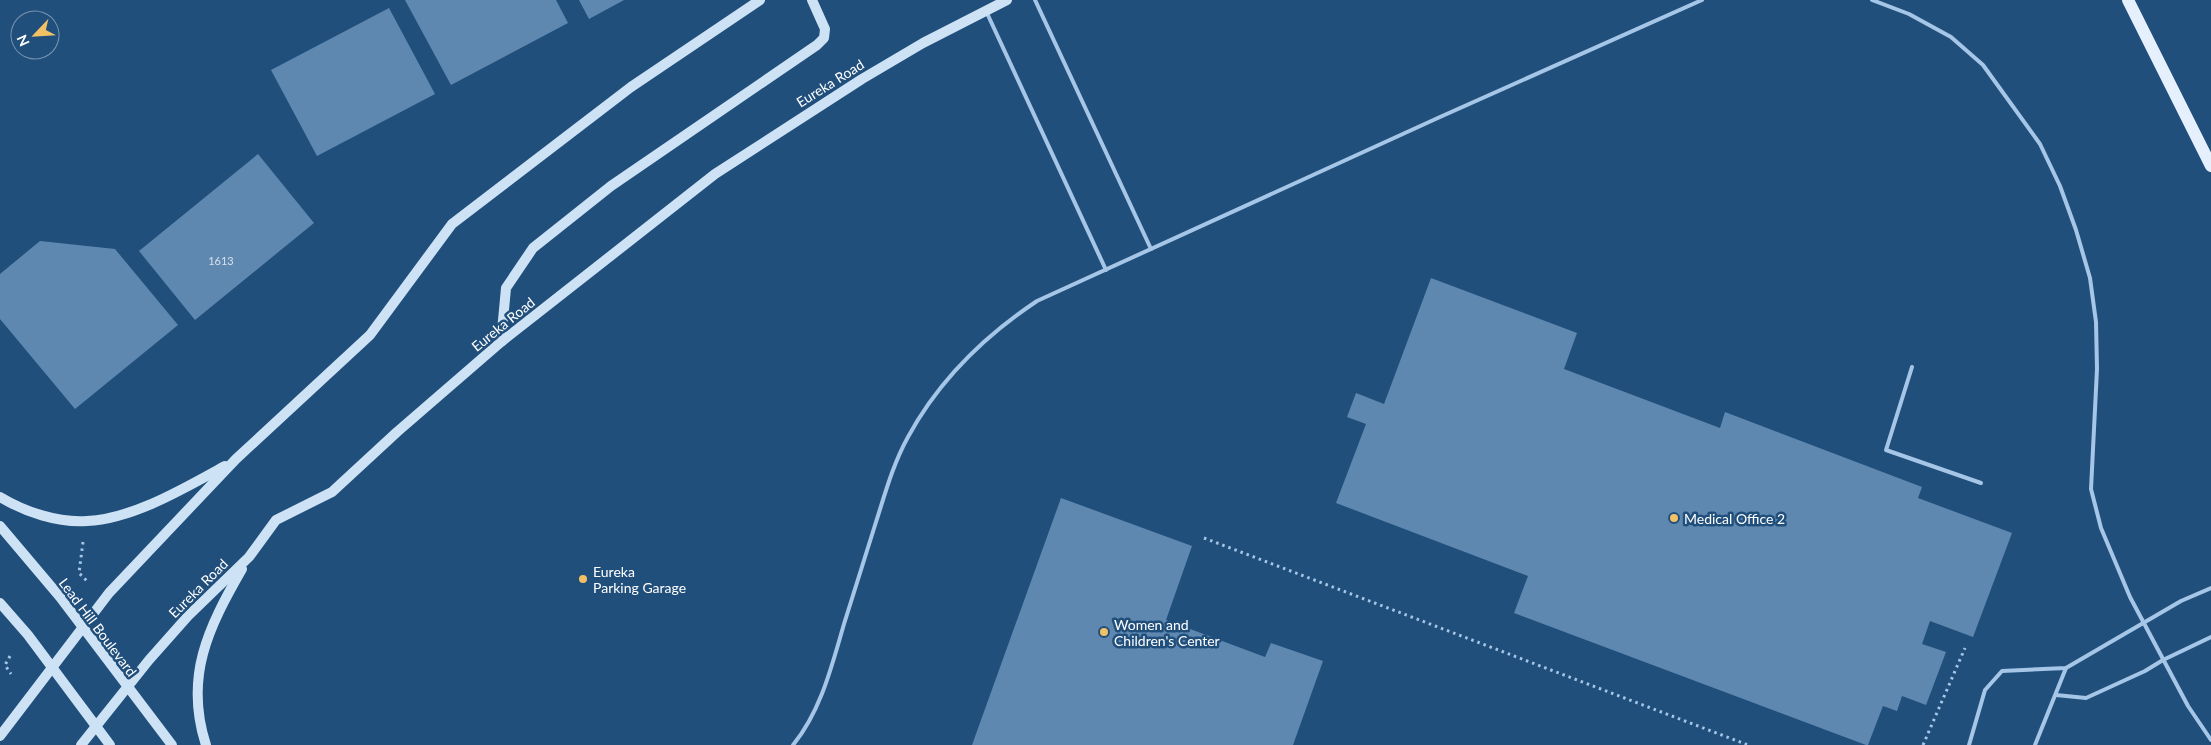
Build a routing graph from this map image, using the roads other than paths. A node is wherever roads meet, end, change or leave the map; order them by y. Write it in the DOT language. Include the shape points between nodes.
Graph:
graph roads {
  1 [pos="760,0"];
  2 [pos="812,0"];
  3 [pos="1007,0"];
  4 [pos="1035,0"];
  5 [pos="1702,0"];
  6 [pos="1872,0"];
  7 [pos="2128,0"];
  8 [pos="986,11"];
  9 [pos="2211,166"];
  10 [pos="1151,250"];
  11 [pos="1106,270"];
  12 [pos="501,342"];
  13 [pos="1912,367"];
  14 [pos="236,459"];
  15 [pos="1981,483"];
  16 [pos="0,497"];
  17 [pos="0,526"];
  18 [pos="249,557"];
  19 [pos="2211,588"];
  20 [pos="0,603"];
  21 [pos="2144,623"];
  22 [pos="82,626"];
  23 [pos="2211,637"];
  24 [pos="2163,660"];
  25 [pos="51,667"];
  26 [pos="2066,668"];
  27 [pos="126,687"];
  28 [pos="2056,695"];
  29 [pos="96,726"];
  30 [pos="0,736"];
  31 [pos="2211,740"];
  32 [pos="80,745"];
  33 [pos="110,745"];
  34 [pos="172,745"];
  35 [pos="206,745"];
  36 [pos="793,745"];
  37 [pos="1969,745"];
  38 [pos="2035,745"];
  1 -- 14 [label="main road" via="631,86 452,224 370,335"];
  2 -- 12 [label="main road" via="826,29 824,38 817,45 612,186 534,248 506,288"];
  3 -- 8 [label="main road, Eureka Road"];
  4 -- 10 [label="lane"];
  5 -- 10 [label="lane"];
  6 -- 21 [label="lane" via="1908,14 1951,37 1983,65 2040,144 2060,186 2090,278 2096,322 2091,489 2102,528"];
  7 -- 9 [label="main road"];
  8 -- 11 [label="lane"];
  8 -- 12 [label="main road, Eureka Road" via="862,78 715,174"];
  10 -- 11 [label="lane"];
  11 -- 36 [label="lane" via="1037,302 1004,323 948,377 908,438 887,486 825,688 803,733"];
  12 -- 18 [label="main road, Eureka Road" via="332,492 276,520"];
  13 -- 15 [label="lane" via="1886,450"];
  14 -- 16 [label="main road" via="161,499 100,520 87,522 42,515"];
  14 -- 22 [label="main road" via="109,593"];
  17 -- 22 [label="main road, Lead Hill Boulevard"];
  18 -- 27 [label="main road, Eureka Road" via="188,616"];
  18 -- 35 [label="main road" via="224,599 201,658 196,696"];
  19 -- 21 [label="lane"];
  20 -- 25 [label="main road"];
  21 -- 24 [label="lane"];
  21 -- 26 [label="lane"];
  22 -- 25 [label="main road"];
  22 -- 27 [label="main road, Lead Hill Boulevard"];
  23 -- 24 [label="lane"];
  24 -- 28 [label="lane" via="2086,698"];
  24 -- 31 [label="lane"];
  25 -- 29 [label="main road"];
  25 -- 30 [label="main road"];
  26 -- 28 [label="lane"];
  26 -- 37 [label="lane" via="2002,671 1985,690"];
  27 -- 29 [label="main road, Eureka Road"];
  27 -- 34 [label="main road, Lead Hill Boulevard"];
  28 -- 38 [label="lane"];
  29 -- 32 [label="main road, Eureka Road"];
  29 -- 33 [label="main road"];
}
